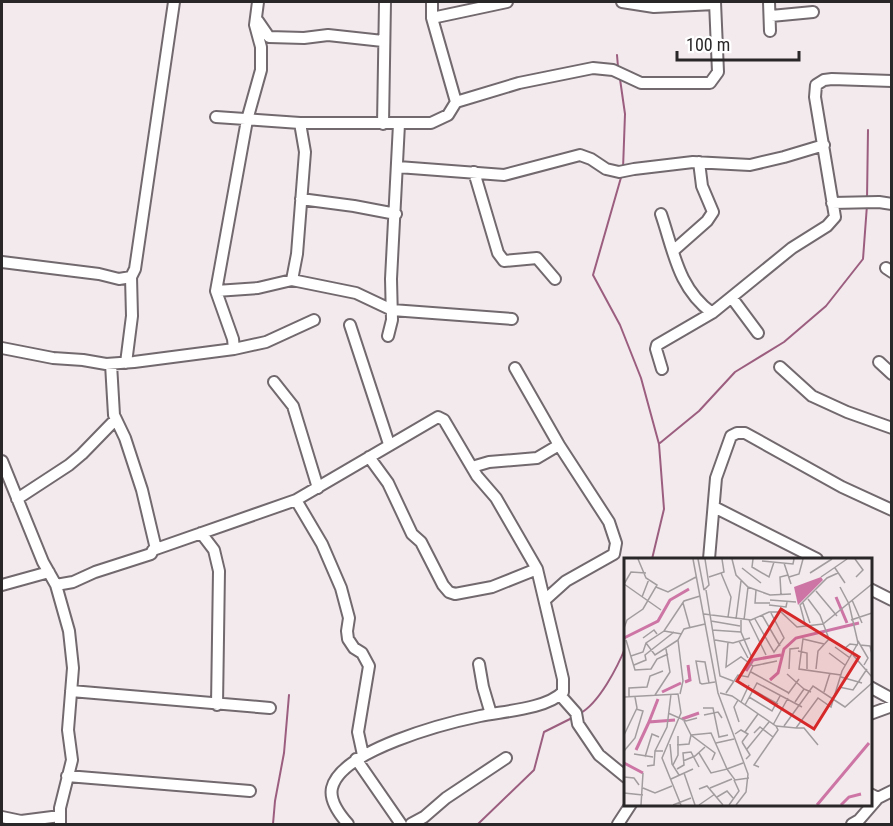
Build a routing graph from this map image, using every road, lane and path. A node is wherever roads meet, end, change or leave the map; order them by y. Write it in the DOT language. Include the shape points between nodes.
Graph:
graph roads {
  1 [pos="174,2"];
  2 [pos="258,2"];
  3 [pos="385,2"];
  4 [pos="432,2"];
  5 [pos="507,2"];
  6 [pos="622,2"];
  7 [pos="769,2"];
  8 [pos="715,3"];
  9 [pos="813,12"];
  10 [pos="771,16"];
  11 [pos="256,18"];
  12 [pos="432,18"];
  13 [pos="770,31"];
  14 [pos="383,41"];
  15 [pos="891,81"];
  16 [pos="456,102"];
  17 [pos="216,117"];
  18 [pos="247,120"];
  19 [pos="300,123"];
  20 [pos="383,124"];
  21 [pos="399,124"];
  22 [pos="824,144"];
  23 [pos="699,162"];
  24 [pos="398,168"];
  25 [pos="474,172"];
  26 [pos="301,199"];
  27 [pos="832,203"];
  28 [pos="891,204"];
  29 [pos="396,214"];
  30 [pos="661,214"];
  31 [pos="673,251"];
  32 [pos="2,262"];
  33 [pos="131,277"];
  34 [pos="555,279"];
  35 [pos="292,280"];
  36 [pos="216,291"];
  37 [pos="732,298"];
  38 [pos="392,310"];
  39 [pos="712,314"];
  40 [pos="512,319"];
  41 [pos="314,320"];
  42 [pos="350,325"];
  43 [pos="758,333"];
  44 [pos="388,336"];
  45 [pos="2,348"];
  46 [pos="234,349"];
  47 [pos="879,362"];
  48 [pos="126,363"];
  49 [pos="111,364"];
  50 [pos="780,367"];
  51 [pos="514,368"];
  52 [pos="662,369"];
  53 [pos="891,374"];
  54 [pos="274,382"];
  55 [pos="116,419"];
  56 [pos="891,428"];
  57 [pos="389,444"];
  58 [pos="559,445"];
  59 [pos="369,457"];
  60 [pos="2,461"];
  61 [pos="472,467"];
  62 [pos="6,482"];
  63 [pos="318,488"];
  64 [pos="17,499"];
  65 [pos="296,500"];
  66 [pos="714,507"];
  67 [pos="891,510"];
  68 [pos="201,533"];
  69 [pos="156,549"];
  70 [pos="709,558"];
  71 [pos="815,558"];
  72 [pos="537,569"];
  73 [pos="49,572"];
  74 [pos="2,585"];
  75 [pos="56,585"];
  76 [pos="872,590"];
  77 [pos="546,599"];
  78 [pos="891,600"];
  79 [pos="479,664"];
  80 [pos="872,688"];
  81 [pos="71,691"];
  82 [pos="560,695"];
  83 [pos="891,699"];
  84 [pos="217,705"];
  85 [pos="891,706"];
  86 [pos="270,708"];
  87 [pos="872,713"];
  88 [pos="491,714"];
  89 [pos="359,757"];
  90 [pos="506,758"];
  91 [pos="624,775"];
  92 [pos="67,776"];
  93 [pos="250,790"];
  94 [pos="891,791"];
  95 [pos="874,796"];
  96 [pos="630,805"];
  97 [pos="868,805"];
  98 [pos="2,818"];
  99 [pos="60,820"];
  100 [pos="21,823"];
  101 [pos="347,823"];
  102 [pos="334,825"];
  103 [pos="401,825"];
  104 [pos="411,825"];
  105 [pos="618,825"];
  106 [pos="852,825"];
  1 -- 33 [label="street"];
  2 -- 11 [label="street"];
  3 -- 14 [label="street"];
  4 -- 12 [label="street"];
  5 -- 12 [label="street"];
  6 -- 8 [label="street" via="654,7"];
  7 -- 10 [label="street"];
  8 -- 16 [label="street" via="718,72 710,83 641,83 613,70 593,68 519,83"];
  9 -- 10 [label="street"];
  10 -- 13 [label="street"];
  11 -- 14 [label="street" via="269,37 304,39 328,35"];
  11 -- 18 [label="street" via="261,70"];
  12 -- 16 [label="street"];
  14 -- 20 [label="street"];
  15 -- 22 [label="street" via="832,79 816,85"];
  16 -- 21 [label="street" via="448,115 438,121"];
  17 -- 18 [label="street"];
  18 -- 19 [label="street"];
  18 -- 36 [label="street"];
  19 -- 20 [label="street"];
  19 -- 26 [label="street" via="305,152"];
  20 -- 21 [label="street"];
  21 -- 24 [label="street"];
  22 -- 23 [label="street" via="750,165"];
  22 -- 27 [label="street"];
  23 -- 25 [label="street" via="619,172 580,155 504,175"];
  23 -- 31 [label="street" via="702,186 713,212"];
  24 -- 25 [label="street"];
  24 -- 29 [label="street"];
  25 -- 34 [label="street" via="498,253 504,261 537,258"];
  26 -- 29 [label="street"];
  26 -- 35 [label="street"];
  27 -- 28 [label="street"];
  27 -- 37 [label="street" via="835,217 827,226 792,248"];
  29 -- 38 [label="street"];
  30 -- 31 [label="street"];
  31 -- 39 [label="street" via="687,289"];
  32 -- 33 [label="street" via="119,279"];
  33 -- 48 [label="street" via="132,316"];
  35 -- 36 [label="street" via="258,288"];
  35 -- 38 [label="street" via="356,293"];
  36 -- 46 [label="street"];
  37 -- 39 [label="street"];
  37 -- 43 [label="street"];
  38 -- 40 [label="street"];
  38 -- 44 [label="street"];
  39 -- 52 [label="street" via="657,345"];
  41 -- 46 [label="street" via="266,342"];
  42 -- 57 [label="street"];
  45 -- 49 [label="street"];
  46 -- 48 [label="street"];
  47 -- 53 [label="street"];
  48 -- 49 [label="street"];
  49 -- 55 [label="street"];
  50 -- 56 [label="street" via="812,396"];
  51 -- 58 [label="street"];
  54 -- 63 [label="street" via="293,406"];
  55 -- 64 [label="street" via="69,465"];
  55 -- 69 [label="street" via="138,480"];
  57 -- 59 [label="street"];
  57 -- 61 [label="street" via="438,417 444,420"];
  58 -- 61 [label="street" via="537,458"];
  58 -- 77 [label="street" via="609,522 616,543 614,554 566,581"];
  59 -- 63 [label="street"];
  59 -- 72 [label="street" via="388,483 412,534 449,592 492,587"];
  60 -- 62 [label="street"];
  61 -- 72 [label="street" via="496,498"];
  62 -- 64 [label="street"];
  63 -- 65 [label="street"];
  64 -- 73 [label="street"];
  65 -- 68 [label="street"];
  65 -- 89 [label="street" via="322,544 341,588 349,618 348,639 369,666 359,715"];
  66 -- 67 [label="street" via="716,478 731,436 745,433"];
  66 -- 70 [label="street"];
  66 -- 71 [label="street"];
  68 -- 69 [label="street"];
  68 -- 84 [label="street" via="214,550 219,571"];
  69 -- 75 [label="street" via="151,554"];
  72 -- 77 [label="street"];
  73 -- 74 [label="street"];
  73 -- 75 [label="street"];
  75 -- 81 [label="street" via="69,632"];
  76 -- 78 [label="street"];
  77 -- 82 [label="street" via="563,679"];
  79 -- 88 [label="street"];
  80 -- 83 [label="street"];
  81 -- 84 [label="street"];
  81 -- 92 [label="street" via="68,730 72,760"];
  82 -- 88 [label="street" via="537,705"];
  82 -- 91 [label="street" via="576,713 578,724 599,755"];
  84 -- 86 [label="street"];
  85 -- 87 [label="street"];
  88 -- 89 [label="street" via="402,738"];
  89 -- 101 [label="street" via="335,778 331,790 336,808"];
  89 -- 103 [label="street"];
  90 -- 104 [label="street"];
  92 -- 93 [label="street"];
  92 -- 99 [label="street"];
  94 -- 95 [label="street"];
  96 -- 105 [label="street"];
  97 -- 106 [label="street"];
  98 -- 100 [label="street"];
  99 -- 100 [label="street"];
  101 -- 102 [label="street"];
}
